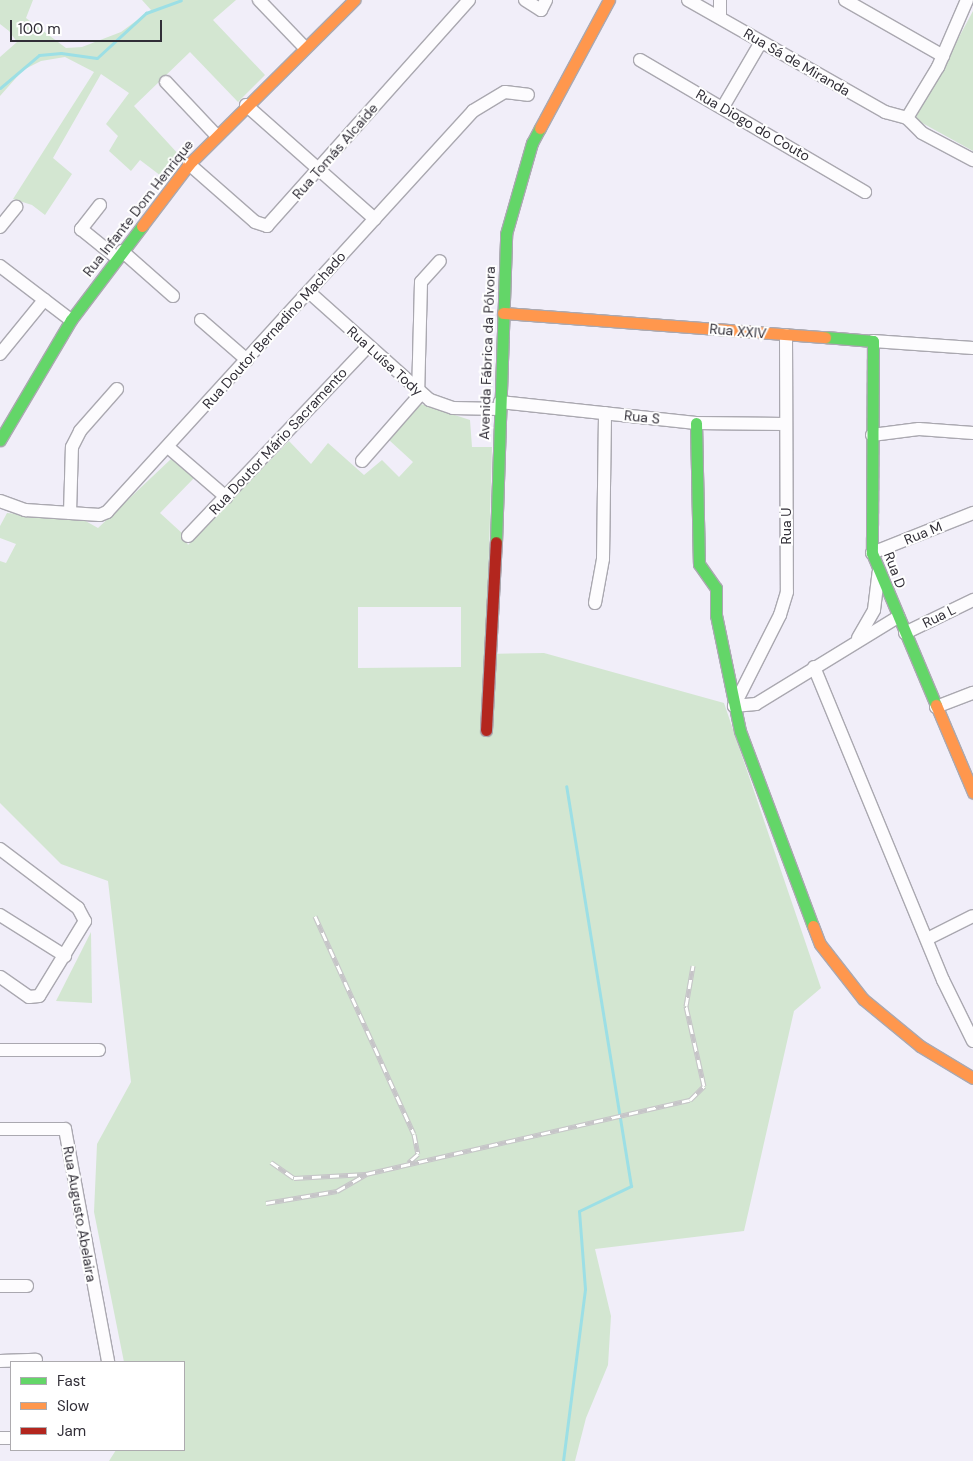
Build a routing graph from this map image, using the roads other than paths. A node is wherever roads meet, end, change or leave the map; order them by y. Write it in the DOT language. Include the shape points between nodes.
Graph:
graph roads {
  1 [pos="259,0"];
  2 [pos="354,0"];
  3 [pos="469,0"];
  4 [pos="525,0"];
  5 [pos="546,0"];
  6 [pos="609,0"];
  7 [pos="688,0"];
  8 [pos="720,0"];
  9 [pos="845,0"];
  10 [pos="967,0"];
  11 [pos="720,17"];
  12 [pos="761,42"];
  13 [pos="305,48"];
  14 [pos="943,56"];
  15 [pos="640,60"];
  16 [pos="166,82"];
  17 [pos="528,96"];
  18 [pos="246,105"];
  19 [pos="723,107"];
  20 [pos="908,118"];
  21 [pos="216,135"];
  22 [pos="973,160"];
  23 [pos="189,164"];
  24 [pos="319,170"];
  25 [pos="865,192"];
  26 [pos="100,205"];
  27 [pos="16,207"];
  28 [pos="375,219"];
  29 [pos="0,227"];
  30 [pos="120,254"];
  31 [pos="440,261"];
  32 [pos="0,266"];
  33 [pos="309,292"];
  34 [pos="173,296"];
  35 [pos="44,300"];
  36 [pos="502,313"];
  37 [pos="71,320"];
  38 [pos="202,320"];
  39 [pos="786,334"];
  40 [pos="873,341"];
  41 [pos="368,346"];
  42 [pos="973,348"];
  43 [pos="0,354"];
  44 [pos="247,360"];
  45 [pos="117,390"];
  46 [pos="419,392"];
  47 [pos="500,406"];
  48 [pos="605,413"];
  49 [pos="696,423"];
  50 [pos="786,424"];
  51 [pos="973,433"];
  52 [pos="872,434"];
  53 [pos="0,440"];
  54 [pos="168,447"];
  55 [pos="362,461"];
  56 [pos="226,497"];
  57 [pos="0,501"];
  58 [pos="70,513"];
  59 [pos="973,513"];
  60 [pos="188,536"];
  61 [pos="872,553"];
  62 [pos="879,572"];
  63 [pos="973,600"];
  64 [pos="595,603"];
  65 [pos="898,617"];
  66 [pos="905,633"];
  67 [pos="853,644"];
  68 [pos="814,667"];
  69 [pos="973,693"];
  70 [pos="734,706"];
  71 [pos="936,708"];
  72 [pos="486,730"];
  73 [pos="972,789"];
  74 [pos="0,849"];
  75 [pos="0,915"];
  76 [pos="973,916"];
  77 [pos="927,939"];
  78 [pos="65,956"];
  79 [pos="0,978"];
  80 [pos="973,1042"];
  81 [pos="0,1050"];
  82 [pos="99,1050"];
  83 [pos="973,1078"];
  84 [pos="0,1129"];
  85 [pos="0,1286"];
  86 [pos="28,1286"];
  87 [pos="36,1360"];
  88 [pos="0,1361"];
  89 [pos="108,1361"];
  1 -- 13 [label="street"];
  2 -- 13 [label="street, Rua Infante Dom Henrique"];
  3 -- 24 [label="street, Rua Tomás Alcaide"];
  4 -- 5 [label="street" via="541,10"];
  6 -- 36 [label="street, Avenida Fábrica da Pólvora" via="525,162 506,234"];
  7 -- 11 [label="street, Rua Sá de Miranda"];
  8 -- 11 [label="street"];
  9 -- 14 [label="street"];
  10 -- 14 [label="street"];
  11 -- 12 [label="street, Rua Sá de Miranda"];
  12 -- 19 [label="street"];
  12 -- 20 [label="street, Rua Sá de Miranda" via="885,112"];
  13 -- 18 [label="street, Rua Infante Dom Henrique"];
  14 -- 20 [label="street"];
  15 -- 19 [label="street, Rua Diogo do Couto"];
  16 -- 21 [label="street"];
  17 -- 28 [label="street, Rua Doutor Bernadino Machado" via="505,92 485,101"];
  18 -- 21 [label="street, Rua Infante Dom Henrique"];
  18 -- 24 [label="street"];
  19 -- 25 [label="street, Rua Diogo do Couto"];
  20 -- 22 [label="street" via="922,133"];
  21 -- 23 [label="street, Rua Infante Dom Henrique"];
  23 -- 24 [label="street, Rua Tomás Alcaide" via="255,222 267,226"];
  23 -- 30 [label="street, Rua Infante Dom Henrique"];
  24 -- 28 [label="street"];
  26 -- 30 [label="street" via="81,229"];
  27 -- 29 [label="street"];
  28 -- 33 [label="street, Rua Doutor Bernadino Machado"];
  30 -- 34 [label="street"];
  30 -- 37 [label="street, Rua Infante Dom Henrique"];
  31 -- 46 [label="street" via="421,282"];
  32 -- 35 [label="street"];
  33 -- 41 [label="street, Rua Luísa Tody"];
  33 -- 44 [label="street, Rua Doutor Bernadino Machado"];
  35 -- 37 [label="street"];
  35 -- 43 [label="street"];
  36 -- 39 [label="street, Rua XXIV"];
  36 -- 47 [label="street, Avenida Fábrica da Pólvora"];
  37 -- 53 [label="street, Rua Infante Dom Henrique"];
  38 -- 44 [label="street"];
  39 -- 40 [label="street, Rua XXIV"];
  39 -- 50 [label="street, Rua U"];
  40 -- 42 [label="street, Rua XXIV"];
  40 -- 52 [label="street, Rua D"];
  41 -- 46 [label="street, Rua Luísa Tody"];
  41 -- 56 [label="street, Rua Doutor Mário Sacramento"];
  44 -- 54 [label="street, Rua Doutor Bernadino Machado"];
  45 -- 58 [label="street" via="80,431 72,447"];
  46 -- 47 [label="street, Rua Luísa Tody" via="430,400 453,408"];
  46 -- 55 [label="street" via="414,404"];
  47 -- 48 [label="street, Rua S"];
  47 -- 72 [label="street, Avenida Fábrica da Pólvora" via="492,655"];
  48 -- 49 [label="street, Rua S"];
  48 -- 64 [label="street" via="603,559"];
  49 -- 50 [label="street, Rua S"];
  49 -- 70 [label="street" via="699,564 716,588 716,615"];
  50 -- 70 [label="street, Rua U" via="787,592 780,615"];
  51 -- 52 [label="street" via="920,429"];
  52 -- 61 [label="street, Rua D"];
  54 -- 56 [label="street"];
  54 -- 58 [label="street, Rua Doutor Bernadino Machado" via="107,512"];
  56 -- 60 [label="street, Rua Doutor Mário Sacramento"];
  57 -- 58 [label="street, Rua Doutor Bernadino Machado" via="25,510"];
  59 -- 61 [label="street, Rua M"];
  61 -- 62 [label="street, Rua D"];
  62 -- 65 [label="street, Rua D"];
  62 -- 67 [label="street" via="874,610"];
  63 -- 66 [label="street, Rua L"];
  65 -- 66 [label="street, Rua D"];
  65 -- 67 [label="street"];
  66 -- 71 [label="street, Rua D"];
  67 -- 68 [label="street"];
  68 -- 70 [label="street" via="756,704"];
  68 -- 77 [label="street"];
  69 -- 71 [label="street"];
  70 -- 83 [label="street" via="740,731 820,944 864,999 920,1046"];
  71 -- 73 [label="street, Rua D"];
  74 -- 78 [label="street" via="82,912 84,927"];
  75 -- 78 [label="street"];
  76 -- 77 [label="street"];
  77 -- 80 [label="street"];
  78 -- 79 [label="street" via="37,997 29,997"];
  81 -- 82 [label="street"];
  84 -- 89 [label="street, Rua Augusto Abelaira" via="65,1129"];
  85 -- 86 [label="street"];
  87 -- 88 [label="street"];
}
